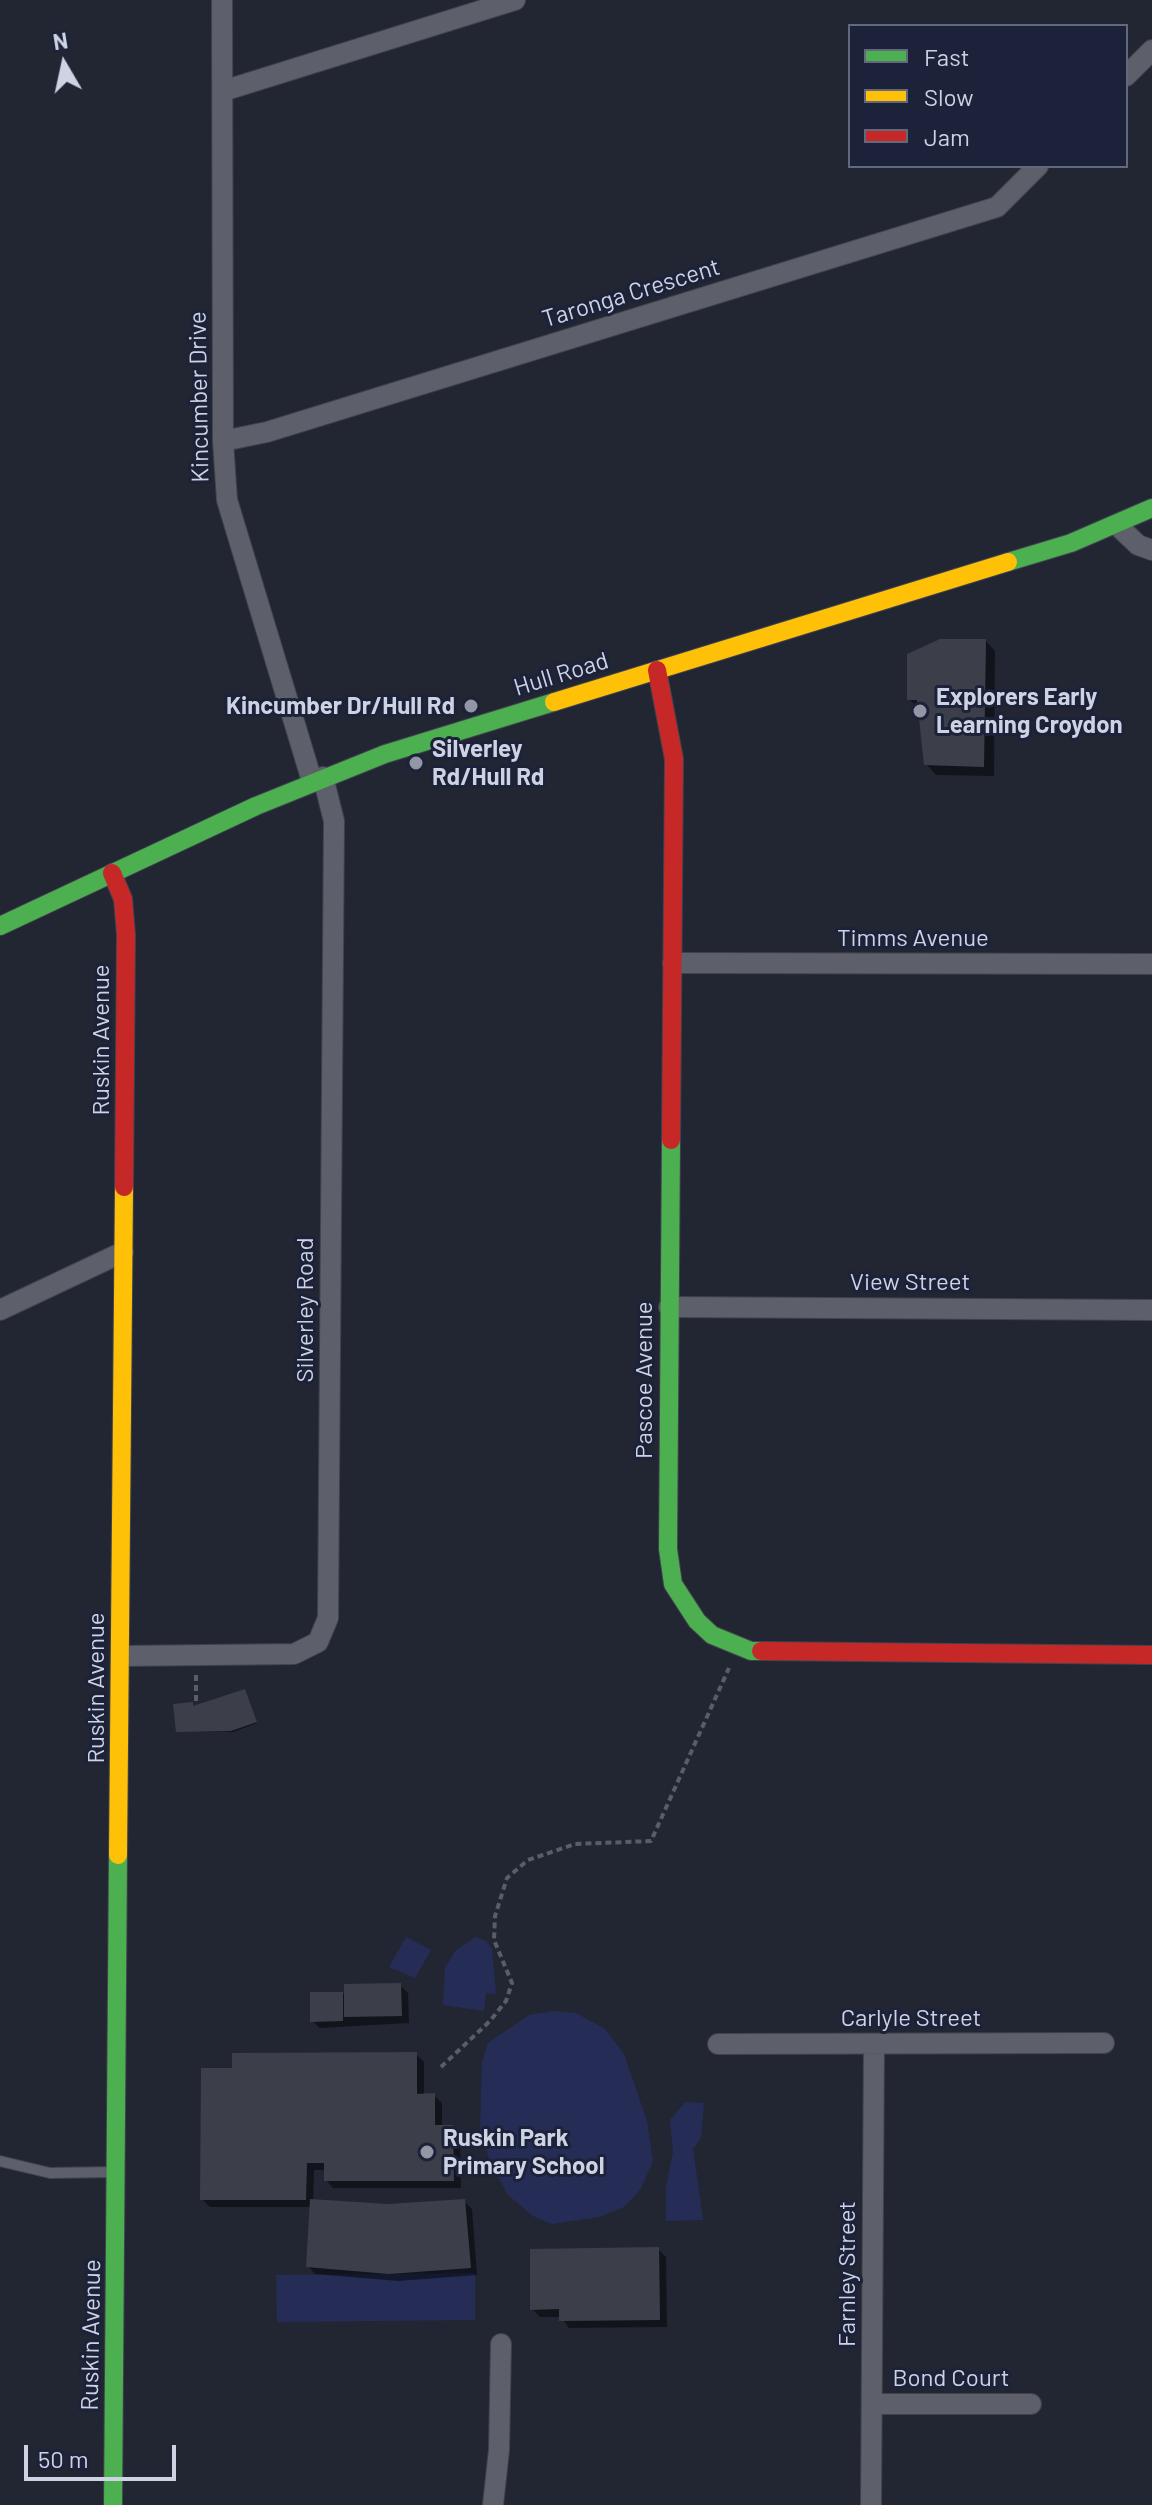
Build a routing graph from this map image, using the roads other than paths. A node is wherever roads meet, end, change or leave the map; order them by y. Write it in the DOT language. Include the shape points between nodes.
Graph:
graph roads {
  1 [pos="222,0"];
  2 [pos="515,0"];
  3 [pos="1152,50"];
  4 [pos="1128,74"];
  5 [pos="223,91"];
  6 [pos="1036,168"];
  7 [pos="223,441"];
  8 [pos="1152,508"];
  9 [pos="1118,526"];
  10 [pos="1152,550"];
  11 [pos="657,670"];
  12 [pos="318,779"];
  13 [pos="112,873"];
  14 [pos="0,926"];
  15 [pos="673,963"];
  16 [pos="1152,964"];
  17 [pos="123,1252"];
  18 [pos="669,1307"];
  19 [pos="0,1310"];
  20 [pos="1152,1310"];
  21 [pos="1152,1655"];
  22 [pos="121,1656"];
  23 [pos="1104,2043"];
  24 [pos="718,2044"];
  25 [pos="874,2044"];
  26 [pos="0,2161"];
  27 [pos="116,2172"];
  28 [pos="501,2344"];
  29 [pos="872,2404"];
  30 [pos="1031,2404"];
  31 [pos="113,2505"];
  32 [pos="493,2505"];
  33 [pos="871,2505"];
  1 -- 5 [label="street, Kincumber Drive"];
  2 -- 5 [label="street"];
  3 -- 4 [label="street"];
  5 -- 7 [label="street, Kincumber Drive"];
  6 -- 7 [label="street, Taronga Crescent" via="997,207 267,432"];
  7 -- 12 [label="street, Kincumber Drive" via="227,500"];
  8 -- 9 [label="street, Hull Road"];
  9 -- 10 [label="street"];
  9 -- 11 [label="street, Hull Road"];
  11 -- 12 [label="street, Hull Road"];
  11 -- 15 [label="street, Pascoe Avenue" via="674,759"];
  12 -- 13 [label="street, Hull Road"];
  12 -- 22 [label="street, Silverley Road" via="334,821 328,1618 318,1642 294,1654"];
  13 -- 14 [label="street, Hull Road"];
  13 -- 17 [label="street, Ruskin Avenue" via="125,914"];
  15 -- 16 [label="street, Timms Avenue"];
  15 -- 18 [label="street, Pascoe Avenue"];
  17 -- 19 [label="street"];
  17 -- 22 [label="street, Ruskin Avenue"];
  18 -- 20 [label="street, View Street"];
  18 -- 21 [label="street, Pascoe Avenue" via="671,1574 678,1593 712,1635 738,1647 769,1651"];
  22 -- 27 [label="street, Ruskin Avenue"];
  23 -- 25 [label="street, Carlyle Street"];
  24 -- 25 [label="street, Carlyle Street"];
  25 -- 29 [label="street, Farnley Street"];
  26 -- 27 [label="lane" via="50,2173"];
  27 -- 31 [label="street, Ruskin Avenue"];
  28 -- 32 [label="street"];
  29 -- 30 [label="street, Bond Court"];
  29 -- 33 [label="street, Farnley Street"];
}
